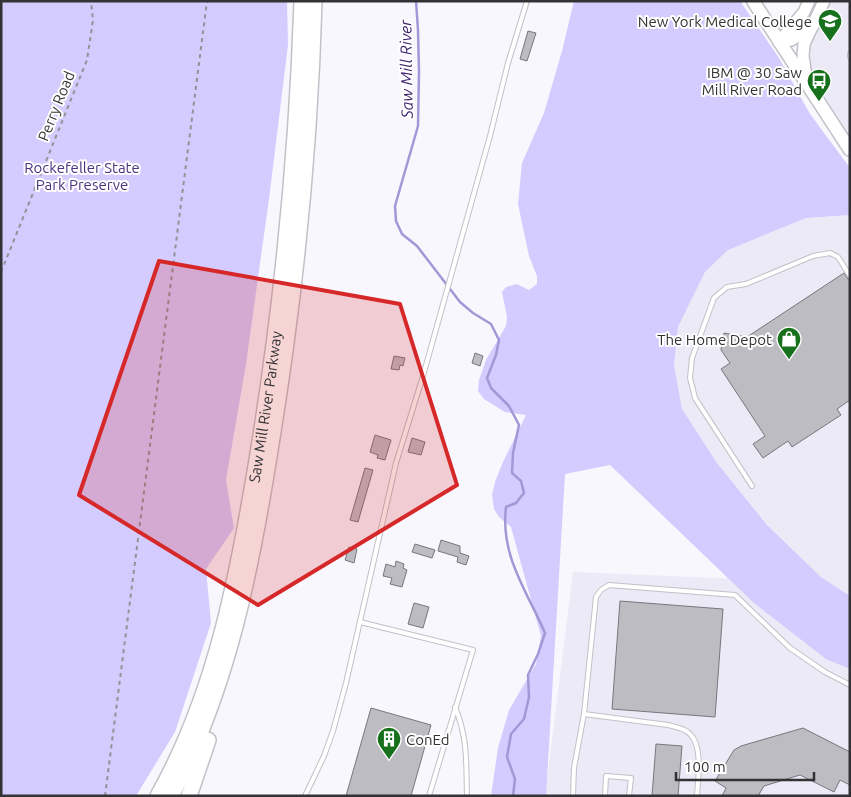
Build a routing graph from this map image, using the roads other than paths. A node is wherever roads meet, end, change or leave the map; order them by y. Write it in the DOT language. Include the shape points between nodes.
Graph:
graph roads {
  1 [pos="302,1"];
  2 [pos="314,1"];
  3 [pos="528,1"];
  4 [pos="753,1"];
  5 [pos="809,1"];
  6 [pos="824,1"];
  7 [pos="813,26"];
  8 [pos="779,42"];
  9 [pos="850,54"];
  10 [pos="850,58"];
  11 [pos="807,83"];
  12 [pos="850,150"];
  13 [pos="850,276"];
  14 [pos="752,486"];
  15 [pos="360,622"];
  16 [pos="232,639"];
  17 [pos="850,685"];
  18 [pos="454,707"];
  19 [pos="584,714"];
  20 [pos="158,796"];
  21 [pos="172,796"];
  22 [pos="189,796"];
  23 [pos="305,796"];
  24 [pos="429,796"];
  25 [pos="466,796"];
  26 [pos="573,796"];
  27 [pos="605,796"];
  28 [pos="629,796"];
  29 [pos="697,796"];
  1 -- 20 [label="highway, Saw Mill River Parkway" via="296,133 283,274 270,380 248,511 211,671 182,748"];
  2 -- 16 [label="highway, Saw Mill River Parkway" via="306,158 290,317 265,483"];
  3 -- 15 [label="lane" via="396,463"];
  4 -- 8 [label="main road"];
  5 -- 8 [label="street"];
  6 -- 7 [label="street"];
  7 -- 8 [label="street" via="791,40"];
  7 -- 11 [label="street" via="804,44"];
  8 -- 11 [label="main road"];
  9 -- 10 [label="lane"];
  11 -- 12 [label="main road"];
  13 -- 14 [label="lane" via="838,258 830,253 813,256 746,284 727,287 714,298 692,358 691,385 703,412"];
  15 -- 18 [label="lane" via="473,650"];
  15 -- 23 [label="lane" via="333,731"];
  16 -- 21 [label="highway, Saw Mill River Parkway" via="200,735"];
  16 -- 22 [label="highway" via="217,711"];
  17 -- 19 [label="lane" via="790,648 735,595 609,585 596,597"];
  18 -- 24 [label="lane"];
  18 -- 25 [label="lane" via="462,724 466,748"];
  19 -- 26 [label="lane" via="574,768"];
  19 -- 29 [label="lane" via="668,725 690,733 698,751"];
  27 -- 28 [label="lane" via="606,776 630,778"];
}
